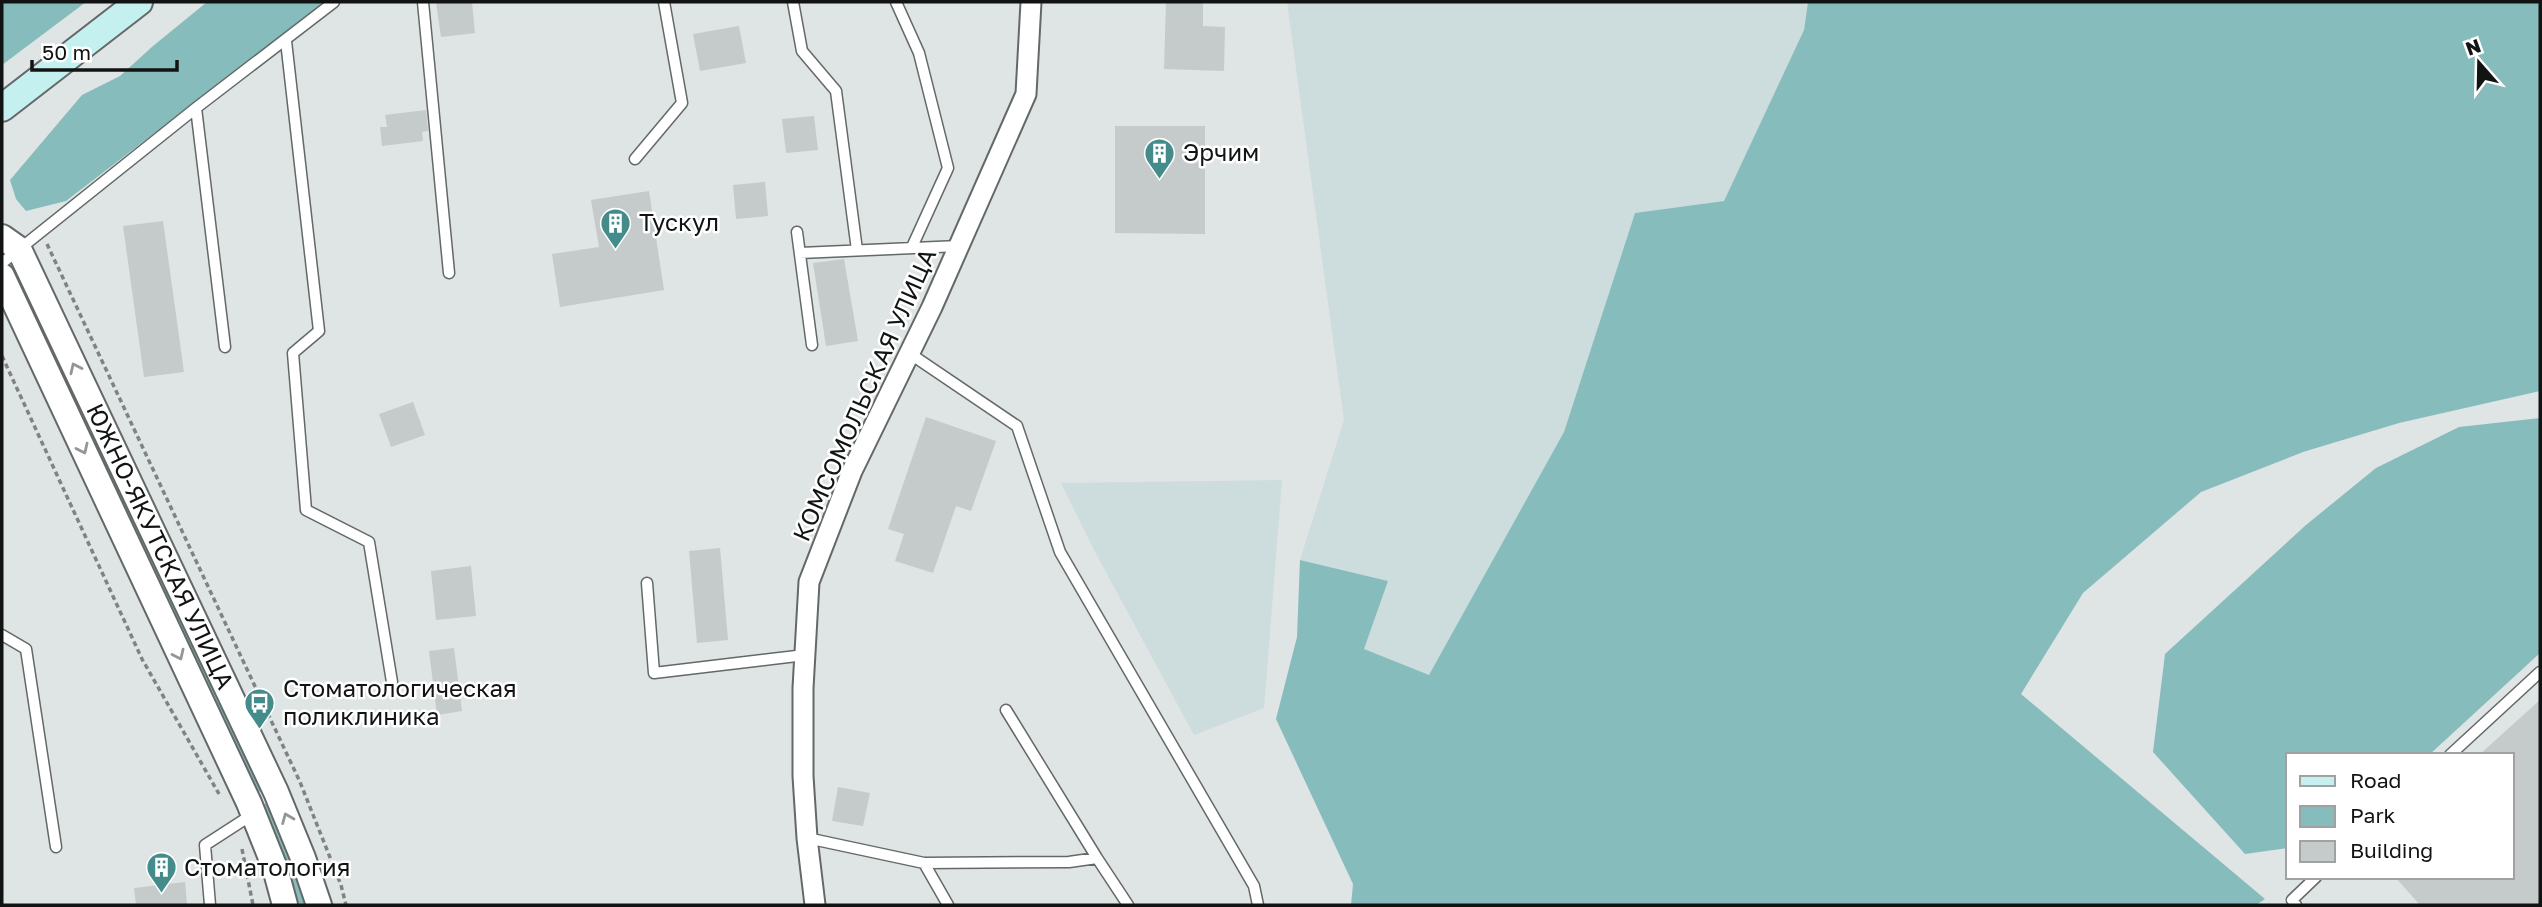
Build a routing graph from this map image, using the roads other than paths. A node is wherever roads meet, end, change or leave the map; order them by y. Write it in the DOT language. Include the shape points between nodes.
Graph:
graph roads {
  1 [pos="334,2"];
  2 [pos="423,2"];
  3 [pos="664,2"];
  4 [pos="793,2"];
  5 [pos="896,2"];
  6 [pos="1034,3"];
  7 [pos="128,7"];
  8 [pos="286,41"];
  9 [pos="2,108"];
  10 [pos="196,108"];
  11 [pos="635,159"];
  12 [pos="797,232"];
  13 [pos="959,246"];
  14 [pos="912,247"];
  15 [pos="7,250"];
  16 [pos="857,250"];
  17 [pos="800,253"];
  18 [pos="449,273"];
  19 [pos="2,276"];
  20 [pos="813,345"];
  21 [pos="225,347"];
  22 [pos="909,353"];
  23 [pos="647,583"];
  24 [pos="2,635"];
  25 [pos="806,655"];
  26 [pos="2540,672"];
  27 [pos="392,682"];
  28 [pos="1006,710"];
  29 [pos="2452,753"];
  30 [pos="244,819"];
  31 [pos="807,838"];
  32 [pos="56,847"];
  33 [pos="1097,858"];
  34 [pos="925,863"];
  35 [pos="2314,879"];
  36 [pos="210,905"];
  37 [pos="285,905"];
  38 [pos="318,905"];
  39 [pos="815,905"];
  40 [pos="948,905"];
  41 [pos="1128,905"];
  42 [pos="1258,905"];
  43 [pos="2296,905"];
  1 -- 8 [label="lane"];
  2 -- 18 [label="lane"];
  3 -- 11 [label="lane" via="682,103"];
  4 -- 16 [label="lane" via="802,51 836,91"];
  5 -- 14 [label="lane" via="919,53 948,168"];
  6 -- 13 [label="street, КОМСОМОЛЬСКАЯ УЛИЦА" via="1026,94"];
  7 -- 9 [label="main road"];
  8 -- 10 [label="lane"];
  8 -- 27 [label="lane" via="319,331 293,353 306,510 369,542"];
  10 -- 15 [label="lane" via="41,232"];
  10 -- 21 [label="lane"];
  12 -- 17 [label="lane"];
  13 -- 14 [label="lane"];
  13 -- 22 [label="street, КОМСОМОЛЬСКАЯ УЛИЦА"];
  14 -- 16 [label="lane"];
  38 -- 15 [label="street, ЮЖНО-ЯКУТСКАЯ УЛИЦА, one-way" via="276,792"];
  16 -- 17 [label="lane"];
  17 -- 20 [label="lane"];
  19 -- 30 [label="street, ЮЖНО-ЯКУТСКАЯ УЛИЦА, one-way"];
  22 -- 25 [label="street, КОМСОМОЛЬСКАЯ УЛИЦА" via="852,471 809,582"];
  22 -- 42 [label="lane" via="1017,426 1060,552 1254,886"];
  23 -- 25 [label="lane" via="654,673"];
  24 -- 32 [label="lane" via="26,649"];
  25 -- 31 [label="street, КОМСОМОЛЬСКАЯ УЛИЦА" via="803,776"];
  26 -- 29 [label="lane"];
  28 -- 33 [label="lane"];
  30 -- 36 [label="lane" via="205,845"];
  30 -- 37 [label="street, ЮЖНО-ЯКУТСКАЯ УЛИЦА" via="275,868"];
  31 -- 34 [label="lane"];
  31 -- 39 [label="street, КОМСОМОЛЬСКАЯ УЛИЦА"];
  33 -- 34 [label="lane"];
  33 -- 41 [label="lane"];
  34 -- 40 [label="lane"];
  35 -- 43 [label="lane" via="2292,900"];
}
